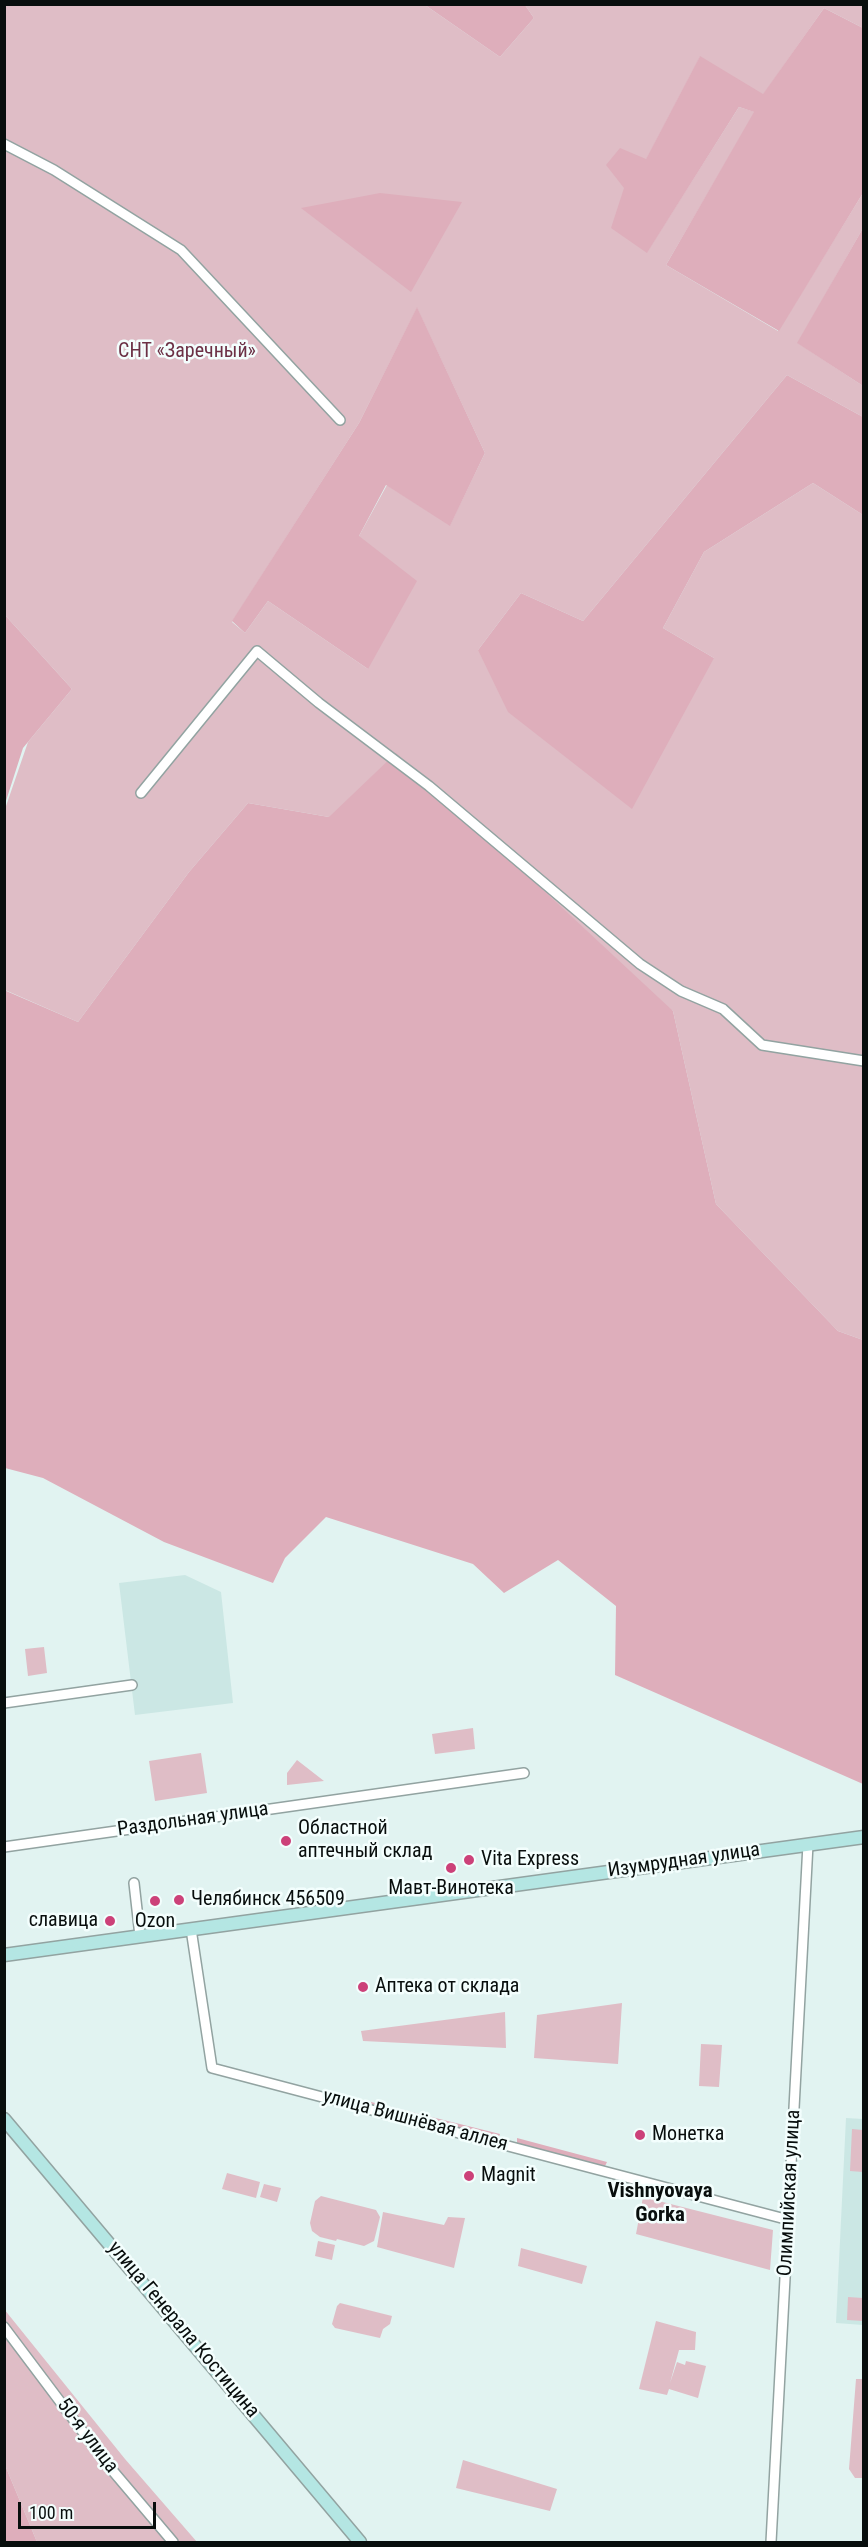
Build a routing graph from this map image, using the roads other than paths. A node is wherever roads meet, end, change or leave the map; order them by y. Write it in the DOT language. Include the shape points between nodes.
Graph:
graph roads {
  1 [pos="4,144"];
  2 [pos="340,420"];
  3 [pos="141,794"];
  4 [pos="864,1061"];
  5 [pos="132,1685"];
  6 [pos="4,1703"];
  7 [pos="524,1773"];
  8 [pos="864,1837"];
  9 [pos="808,1844"];
  10 [pos="4,1847"];
  11 [pos="134,1883"];
  12 [pos="191,1929"];
  13 [pos="140,1936"];
  14 [pos="4,1955"];
  15 [pos="4,2119"];
  16 [pos="789,2220"];
  17 [pos="4,2327"];
  18 [pos="173,2542"];
  19 [pos="360,2542"];
  20 [pos="771,2542"];
  1 -- 2 [label="street" via="54,170 181,250"];
  3 -- 4 [label="street" via="257,651 429,786 640,964 681,991 723,1009 762,1045"];
  5 -- 6 [label="street"];
  7 -- 10 [label="street, Раздольная улица"];
  8 -- 9 [label="street, Изумрудная улица"];
  9 -- 12 [label="street, Изумрудная улица"];
  9 -- 16 [label="street, Олимпийская улица"];
  11 -- 13 [label="street"];
  12 -- 13 [label="street, Изумрудная улица"];
  12 -- 16 [label="street, улица Вишнёвая аллея" via="212,2068"];
  13 -- 14 [label="street, Изумрудная улица"];
  15 -- 19 [label="street, улица Генерала Костицина"];
  16 -- 20 [label="street, Олимпийская улица"];
  17 -- 18 [label="street, 50-я улица" via="107,2464"];
}
